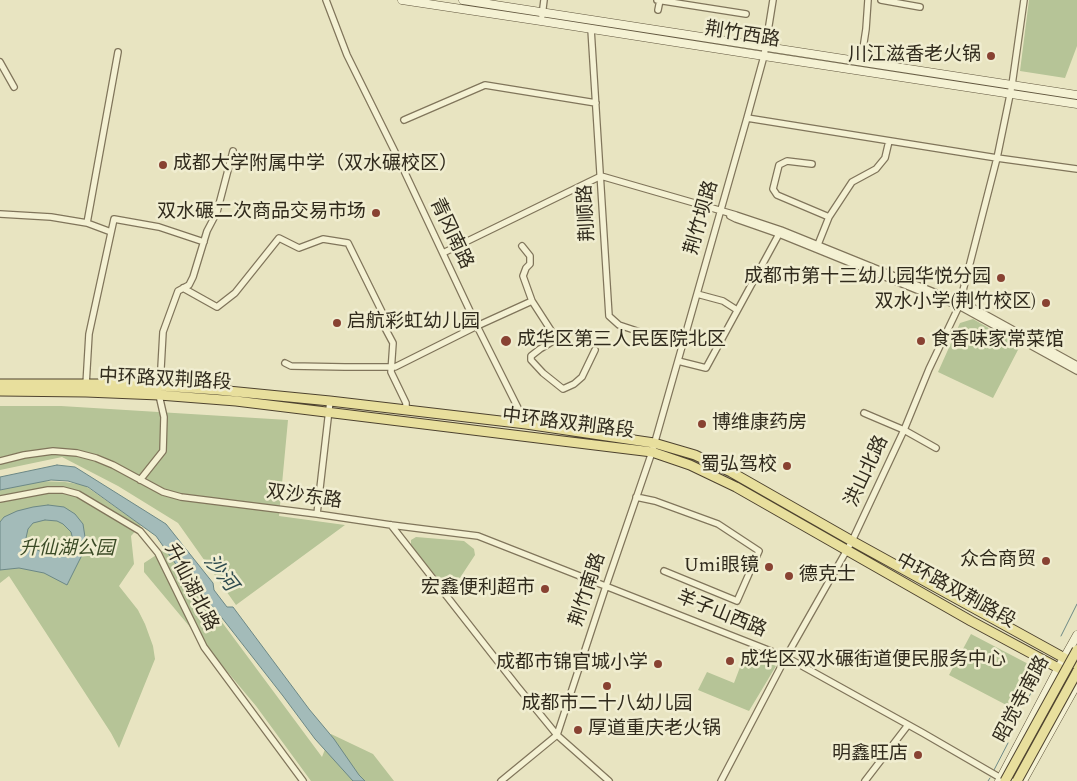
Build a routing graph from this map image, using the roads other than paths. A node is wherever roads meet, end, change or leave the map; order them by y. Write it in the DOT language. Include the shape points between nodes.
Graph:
graph roads {
  1 [pos="326,0"];
  2 [pos="402,0"];
  3 [pos="463,0"];
  4 [pos="544,0"];
  5 [pos="659,0"];
  6 [pos="773,0"];
  7 [pos="868,0"];
  8 [pos="881,0"];
  9 [pos="1024,0"];
  10 [pos="920,7"];
  11 [pos="658,10"];
  12 [pos="746,14"];
  13 [pos="542,17"];
  14 [pos="591,29"];
  15 [pos="765,47"];
  16 [pos="118,52"];
  17 [pos="764,56"];
  18 [pos="0,62"];
  19 [pos="861,62"];
  20 [pos="1012,85"];
  21 [pos="14,87"];
  22 [pos="1011,94"];
  23 [pos="1077,95"];
  24 [pos="596,103"];
  25 [pos="1077,104"];
  26 [pos="747,118"];
  27 [pos="404,120"];
  28 [pos="888,141"];
  29 [pos="233,151"];
  30 [pos="997,158"];
  31 [pos="812,164"];
  32 [pos="1077,169"];
  33 [pos="601,176"];
  34 [pos="721,212"];
  35 [pos="0,214"];
  36 [pos="829,218"];
  37 [pos="87,223"];
  38 [pos="111,232"];
  39 [pos="779,234"];
  40 [pos="204,242"];
  41 [pos="522,246"];
  42 [pos="817,247"];
  43 [pos="443,253"];
  44 [pos="183,288"];
  45 [pos="697,294"];
  46 [pos="532,302"];
  47 [pos="960,304"];
  48 [pos="738,310"];
  49 [pos="477,326"];
  50 [pos="682,346"];
  51 [pos="595,350"];
  52 [pos="678,361"];
  53 [pos="285,363"];
  54 [pos="1077,365"];
  55 [pos="391,367"];
  56 [pos="1077,371"];
  57 [pos="0,384"];
  58 [pos="160,386"];
  59 [pos="86,388"];
  60 [pos="0,392"];
  61 [pos="159,396"];
  62 [pos="330,401"];
  63 [pos="406,411"];
  64 [pos="329,412"];
  65 [pos="864,414"];
  66 [pos="526,424"];
  67 [pos="904,430"];
  68 [pos="654,442"];
  69 [pos="936,448"];
  70 [pos="652,452"];
  71 [pos="0,461"];
  72 [pos="140,480"];
  73 [pos="636,497"];
  74 [pos="0,499"];
  75 [pos="317,514"];
  76 [pos="390,525"];
  77 [pos="852,541"];
  78 [pos="847,550"];
  79 [pos="664,571"];
  80 [pos="606,586"];
  81 [pos="1077,635"];
  82 [pos="1077,650"];
  83 [pos="786,657"];
  84 [pos="1064,659"];
  85 [pos="1077,665"];
  86 [pos="1058,669"];
  87 [pos="1077,672"];
  88 [pos="1077,678"];
  89 [pos="1077,684"];
  90 [pos="908,725"];
  91 [pos="557,735"];
  92 [pos="1003,780"];
  93 [pos="303,781"];
  94 [pos="502,781"];
  95 [pos="609,781"];
  96 [pos="721,781"];
  97 [pos="865,781"];
  98 [pos="1017,781"];
  99 [pos="1023,781"];
  1 -- 43 [label="street, 青冈南路" via="346,55"];
  2 -- 13 [label="main road, 荆竹西路"];
  3 -- 13 [label="main road, 荆竹西路"];
  4 -- 13 [label="street"];
  5 -- 11 [label="street"];
  5 -- 12 [label="street"];
  6 -- 15 [label="street, 荆竹坝路"];
  7 -- 19 [label="street"];
  8 -- 10 [label="street"];
  9 -- 20 [label="street, 洪山北路"];
  13 -- 14 [label="main road, 荆竹西路"];
  13 -- 15 [label="main road, 荆竹西路"];
  14 -- 17 [label="main road, 荆竹西路"];
  14 -- 24 [label="street, 荆顺路"];
  15 -- 17 [label="street, 荆竹坝路"];
  15 -- 19 [label="main road, 荆竹西路"];
  16 -- 37 [label="street"];
  17 -- 22 [label="main road, 荆竹西路"];
  17 -- 26 [label="street, 荆竹坝路"];
  18 -- 21 [label="street"];
  19 -- 20 [label="main road, 荆竹西路"];
  20 -- 22 [label="street, 洪山北路"];
  20 -- 23 [label="main road, 荆竹西路"];
  22 -- 25 [label="main road, 荆竹西路"];
  22 -- 30 [label="street, 洪山北路"];
  24 -- 27 [label="street" via="485,85"];
  24 -- 33 [label="street, 荆顺路"];
  26 -- 28 [label="street"];
  26 -- 34 [label="street, 荆竹坝路"];
  28 -- 30 [label="street"];
  28 -- 36 [label="street" via="885,158 876,169 852,182"];
  29 -- 40 [label="street" via="217,212"];
  30 -- 32 [label="street"];
  30 -- 47 [label="street, 洪山北路"];
  31 -- 36 [label="street" via="788,161 779,165 773,189 777,195"];
  33 -- 34 [label="street"];
  33 -- 43 [label="street"];
  33 -- 50 [label="street, 荆顺路" via="609,316 619,325"];
  34 -- 39 [label="street"];
  34 -- 42 [label="street" via="772,227"];
  34 -- 45 [label="street, 荆竹坝路"];
  35 -- 37 [label="street"];
  36 -- 42 [label="street"];
  37 -- 38 [label="street"];
  38 -- 40 [label="street" via="114,219 159,227"];
  38 -- 59 [label="street" via="89,334"];
  39 -- 42 [label="street"];
  39 -- 48 [label="street"];
  40 -- 44 [label="street" via="190,285"];
  41 -- 46 [label="street" via="530,256 530,264 523,276"];
  42 -- 47 [label="street" via="922,292"];
  43 -- 49 [label="street, 青冈南路"];
  44 -- 55 [label="street" via="217,307 235,293 279,238 299,248 323,239 348,243 384,316 385,328 392,342"];
  44 -- 58 [label="street" via="178,291 163,332"];
  45 -- 48 [label="street" via="723,301"];
  45 -- 50 [label="street, 荆竹坝路"];
  46 -- 49 [label="street"];
  46 -- 51 [label="street" via="554,340 530,356 530,360 563,389 582,377"];
  47 -- 54 [label="street"];
  47 -- 56 [label="street"];
  47 -- 67 [label="street, 洪山北路"];
  48 -- 52 [label="street" via="706,368"];
  49 -- 55 [label="street"];
  49 -- 66 [label="street, 青冈南路"];
  50 -- 52 [label="street, 荆竹坝路"];
  52 -- 68 [label="street, 荆竹坝路"];
  53 -- 55 [label="street" via="291,366"];
  55 -- 63 [label="street" via="406,403"];
  57 -- 59 [label="main road, 中环路双荆路段"];
  58 -- 59 [label="main road, 中环路双荆路段"];
  58 -- 62 [label="main road, 中环路双荆路段"];
  59 -- 60 [label="main road, 中环路双荆路段"];
  59 -- 61 [label="main road, 中环路双荆路段"];
  61 -- 64 [label="main road, 中环路双荆路段"];
  61 -- 72 [label="street" via="164,417 164,451"];
  62 -- 63 [label="main road, 中环路双荆路段"];
  62 -- 64 [label="street"];
  63 -- 66 [label="main road, 中环路双荆路段"];
  64 -- 70 [label="main road, 中环路双荆路段"];
  64 -- 75 [label="street"];
  65 -- 67 [label="street"];
  66 -- 68 [label="main road, 中环路双荆路段"];
  67 -- 69 [label="street"];
  67 -- 77 [label="street, 洪山北路"];
  68 -- 70 [label="street, 荆竹南路"];
  68 -- 77 [label="main road, 中环路双荆路段" via="695,455 731,472"];
  70 -- 73 [label="street, 荆竹南路"];
  70 -- 78 [label="main road, 中环路双荆路段" via="690,465 736,487"];
  71 -- 72 [label="street, 双沙东路" via="54,451 77,453 113,465"];
  72 -- 75 [label="street, 双沙东路" via="181,497"];
  73 -- 79 [label="street" via="718,524 759,551 737,600"];
  73 -- 80 [label="street, 荆竹南路"];
  74 -- 93 [label="street, 升仙湖北路" via="63,490 78,494 140,531 158,553 204,647"];
  75 -- 76 [label="street, 双沙东路"];
  76 -- 80 [label="street, 双沙东路" via="478,536"];
  76 -- 91 [label="street"];
  77 -- 78 [label="street, 洪山北路"];
  77 -- 84 [label="main road, 中环路双荆路段"];
  78 -- 83 [label="street, 洪山北路"];
  78 -- 86 [label="main road, 中环路双荆路段"];
  80 -- 83 [label="street, 羊子山西路"];
  80 -- 91 [label="street, 荆竹南路"];
  81 -- 84 [label="main road, 昭觉寺南路"];
  82 -- 92 [label="main road, 昭觉寺南路, bridge"];
  83 -- 90 [label="street, 羊子山西路"];
  83 -- 96 [label="street, 洪山北路"];
  84 -- 85 [label="main road, 中环路双荆路段"];
  84 -- 86 [label="main road, 昭觉寺南路"];
  86 -- 88 [label="main road, 中环路双荆路段"];
  86 -- 92 [label="main road, 昭觉寺南路"];
  87 -- 98 [label="main road, 昭觉寺南路, bridge"];
  89 -- 99 [label="main road, 昭觉寺南路"];
  90 -- 92 [label="street, 羊子山西路"];
  90 -- 97 [label="street"];
  91 -- 94 [label="street"];
  91 -- 95 [label="street"];
}
